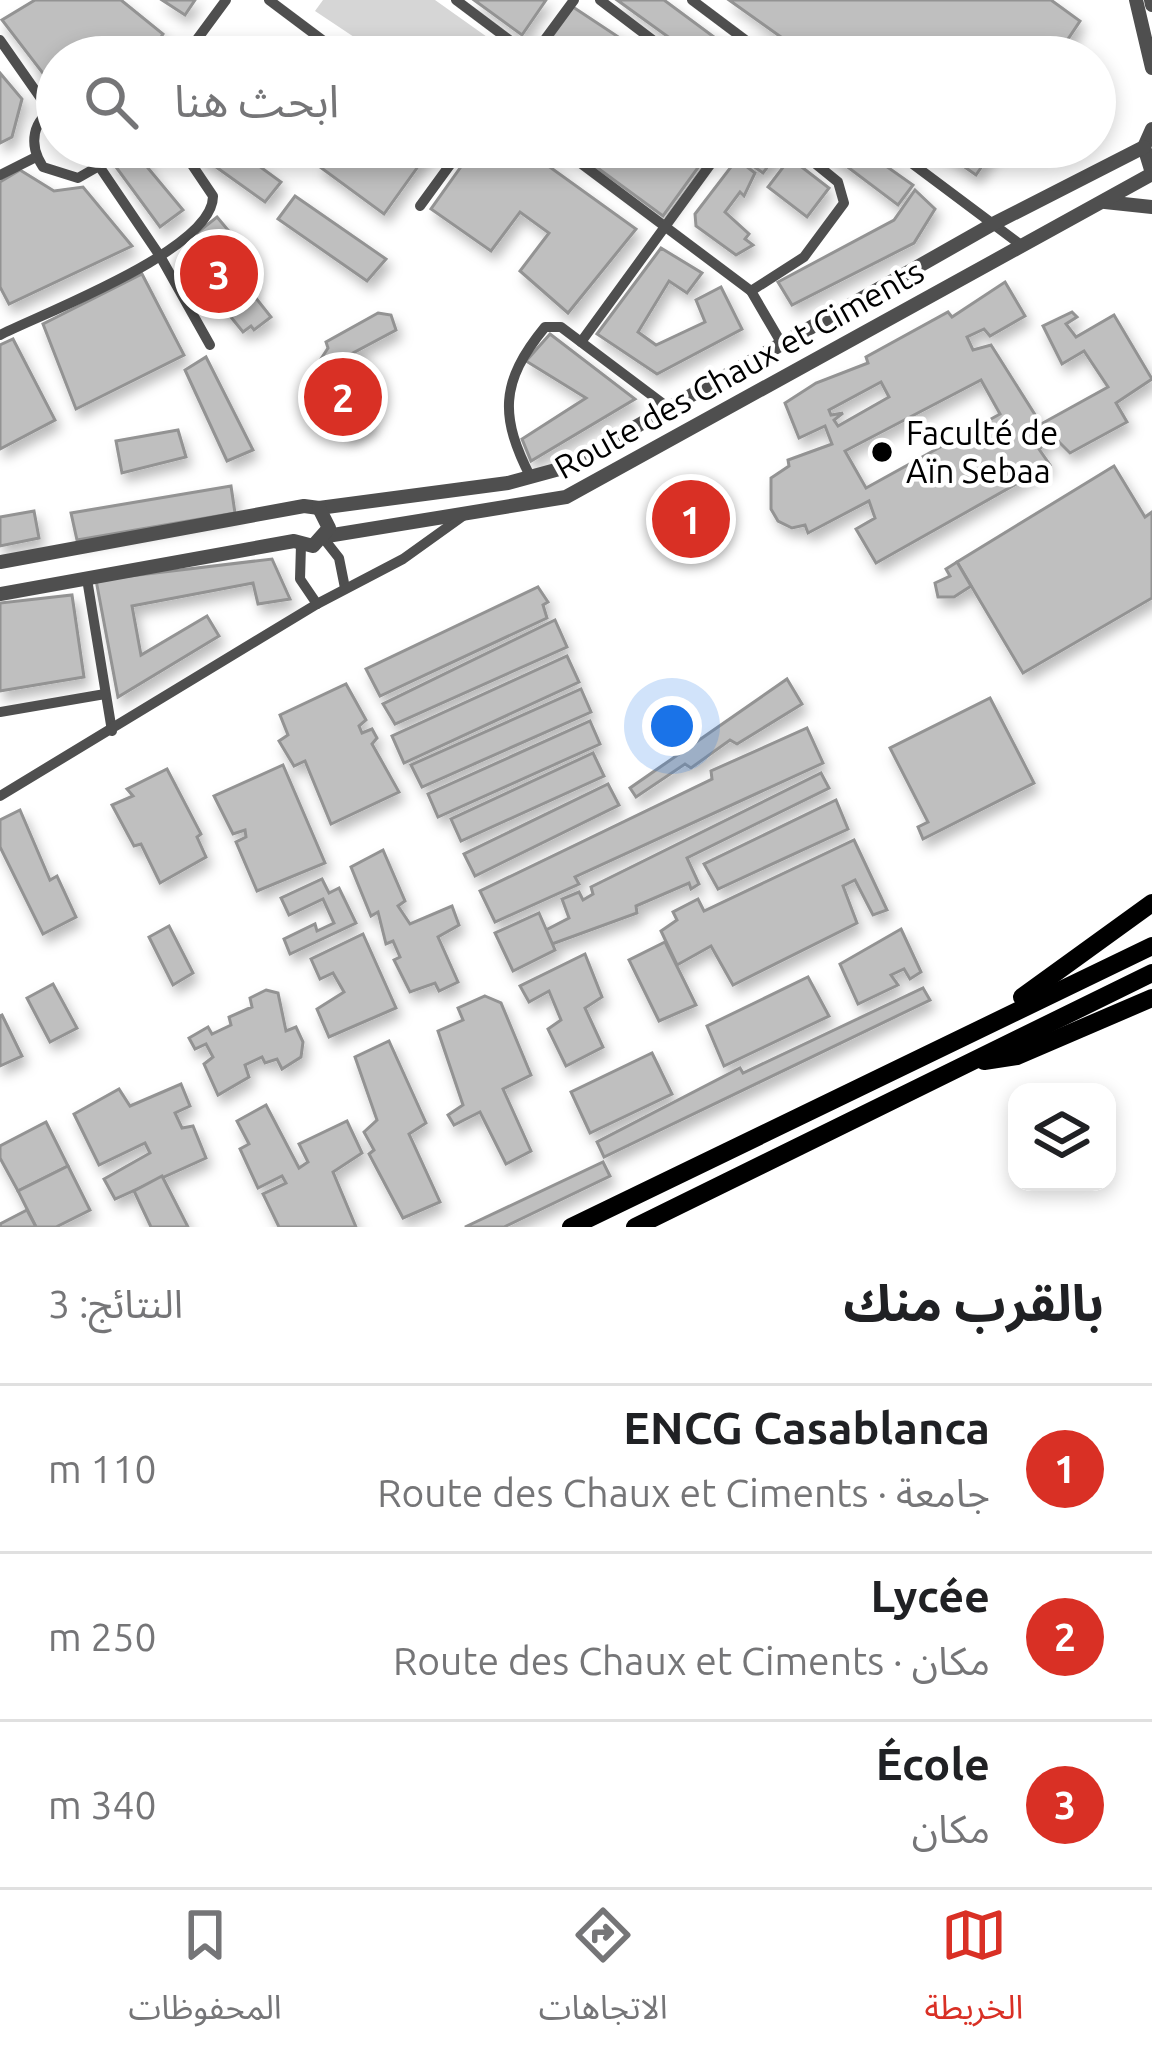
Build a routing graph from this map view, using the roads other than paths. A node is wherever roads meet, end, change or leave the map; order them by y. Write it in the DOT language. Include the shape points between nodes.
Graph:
graph roads {
  1 [pos="226,0"];
  2 [pos="269,0"];
  3 [pos="456,0"];
  4 [pos="574,0"];
  5 [pos="600,0"];
  6 [pos="692,0"];
  7 [pos="1136,0"];
  8 [pos="199,36"];
  9 [pos="317,36"];
  10 [pos="504,36"];
  11 [pos="547,36"];
  12 [pos="647,36"];
  13 [pos="740,36"];
  14 [pos="0,40"];
  15 [pos="1152,68"];
  16 [pos="36,86"];
  17 [pos="36,129"];
  18 [pos="1152,129"];
  19 [pos="1144,147"];
  20 [pos="36,157"];
  21 [pos="1116,161"];
  22 [pos="51,168"];
  23 [pos="93,168"];
  24 [pos="100,168"];
  25 [pos="196,168"];
  26 [pos="448,168"];
  27 [pos="587,168"];
  28 [pos="708,168"];
  29 [pos="821,168"];
  30 [pos="918,168"];
  31 [pos="1103,168"];
  32 [pos="1152,173"];
  33 [pos="0,175"];
  34 [pos="1094,203"];
  35 [pos="420,206"];
  36 [pos="1152,207"];
  37 [pos="994,224"];
  38 [pos="664,228"];
  39 [pos="1021,244"];
  40 [pos="160,256"];
  41 [pos="751,291"];
  42 [pos="0,334"];
  43 [pos="581,342"];
  44 [pos="782,344"];
  45 [pos="210,346"];
  46 [pos="670,409"];
  47 [pos="531,478"];
  48 [pos="319,508"];
  49 [pos="294,510"];
  50 [pos="463,516"];
  51 [pos="325,538"];
  52 [pos="297,543"];
  53 [pos="0,562"];
  54 [pos="87,579"];
  55 [pos="345,588"];
  56 [pos="0,594"];
  57 [pos="316,604"];
  58 [pos="106,694"];
  59 [pos="0,712"];
  60 [pos="112,730"];
  61 [pos="0,796"];
  62 [pos="1152,903"];
  63 [pos="1152,946"];
  64 [pos="1152,973"];
  65 [pos="1152,998"];
  66 [pos="968,1034"];
  67 [pos="973,1061"];
  68 [pos="571,1227"];
  69 [pos="635,1227"];
  1 -- 8 [label="street"];
  2 -- 9 [label="street"];
  3 -- 10 [label="street"];
  4 -- 11 [label="street"];
  5 -- 12 [label="street"];
  6 -- 13 [label="street"];
  7 -- 15 [label="street"];
  14 -- 16 [label="street"];
  17 -- 20 [label="street"];
  18 -- 19 [label="street"];
  19 -- 21 [label="street, Route des Chaux et Ciments"];
  19 -- 32 [label="street"];
  20 -- 33 [label="street"];
  22 -- 23 [label="street" via="65,178"];
  24 -- 40 [label="street"];
  25 -- 40 [label="street" via="213,208 199,229"];
  26 -- 35 [label="street"];
  27 -- 38 [label="street"];
  28 -- 38 [label="street"];
  29 -- 41 [label="street" via="838,182 844,203 804,257"];
  30 -- 37 [label="street"];
  31 -- 37 [label="street, Route des Chaux et Ciments"];
  32 -- 34 [label="street, Route des Chaux et Ciments"];
  34 -- 36 [label="street"];
  34 -- 39 [label="street, Route des Chaux et Ciments"];
  37 -- 39 [label="street"];
  37 -- 44 [label="street, Route des Chaux et Ciments"];
  38 -- 41 [label="street"];
  38 -- 43 [label="street"];
  39 -- 50 [label="street, Route des Chaux et Ciments" via="575,493"];
  40 -- 42 [label="street"];
  40 -- 45 [label="street"];
  41 -- 44 [label="street"];
  43 -- 46 [label="street"];
  43 -- 47 [label="street" via="561,327 545,327 508,397 506,423"];
  44 -- 46 [label="street, Route des Chaux et Ciments"];
  46 -- 47 [label="street, Route des Chaux et Ciments"];
  47 -- 48 [label="street, Route des Chaux et Ciments"];
  48 -- 49 [label="street"];
  48 -- 51 [label="street" via="328,520"];
  49 -- 52 [label="street" via="287,523"];
  49 -- 53 [label="street"];
  50 -- 51 [label="street, Route des Chaux et Ciments"];
  50 -- 55 [label="street"];
  51 -- 52 [label="street"];
  51 -- 55 [label="street"];
  52 -- 54 [label="street"];
  52 -- 57 [label="street" via="300,579"];
  54 -- 56 [label="street"];
  54 -- 58 [label="street"];
  55 -- 57 [label="street"];
  57 -- 60 [label="street"];
  58 -- 59 [label="street"];
  58 -- 60 [label="street"];
  60 -- 61 [label="street"];
  62 -- 66 [label="highway"];
  63 -- 66 [label="highway"];
  64 -- 67 [label="highway"];
  65 -- 67 [label="highway" via="1017,1056"];
  66 -- 68 [label="highway"];
  67 -- 69 [label="highway"];
}
